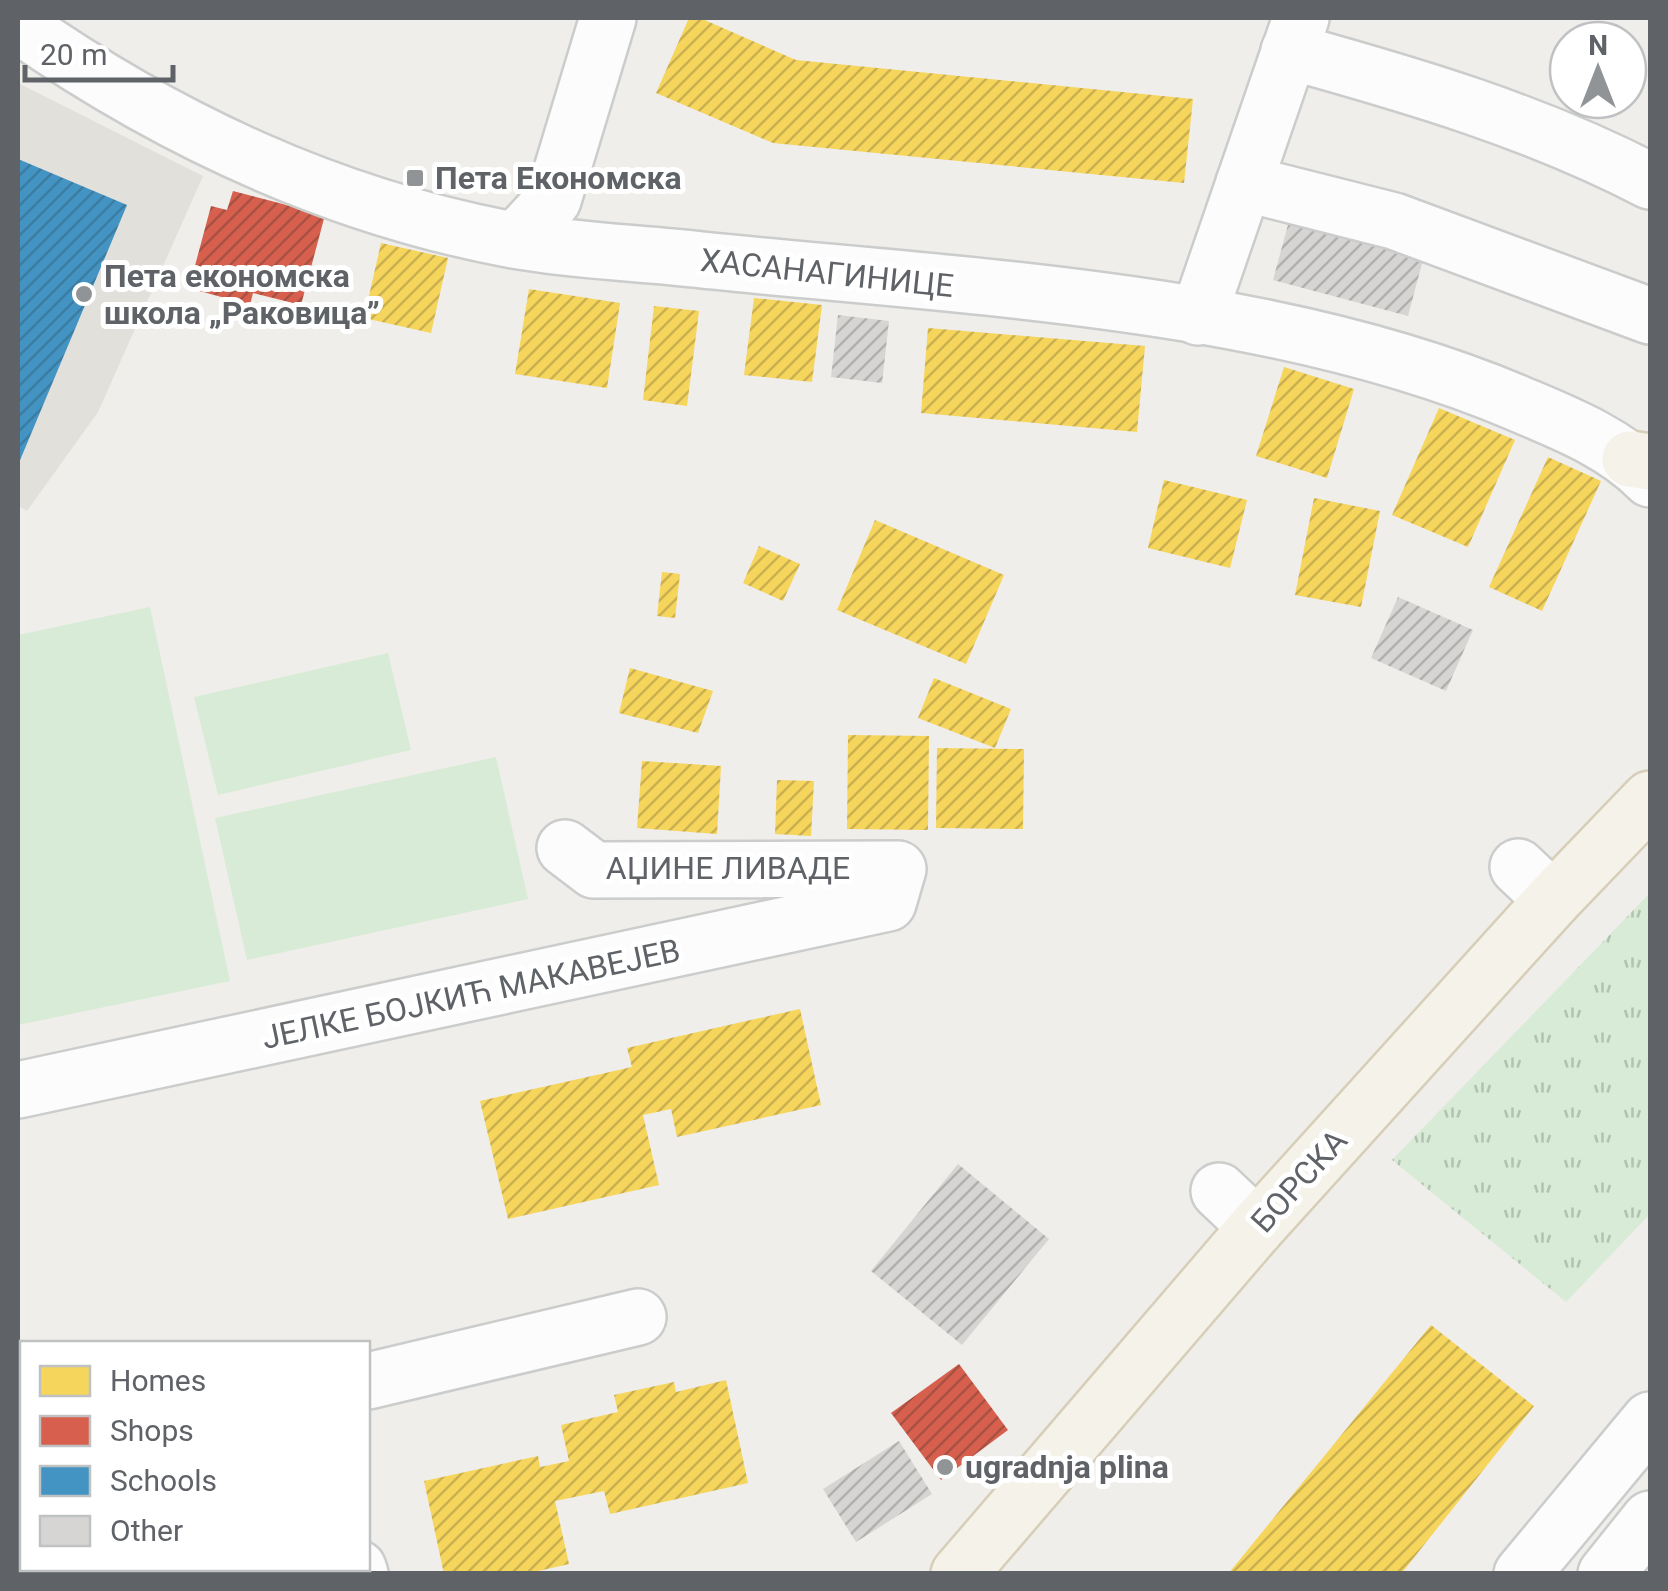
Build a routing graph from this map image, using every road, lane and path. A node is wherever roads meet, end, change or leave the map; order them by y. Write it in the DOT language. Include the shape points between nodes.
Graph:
graph roads {
  1 [pos="608,18"];
  2 [pos="18,25"];
  3 [pos="1295,34"];
  4 [pos="1650,181"];
  5 [pos="1244,182"];
  6 [pos="516,240"];
  7 [pos="1650,316"];
  8 [pos="1198,317"];
  9 [pos="1644,467"];
  10 [pos="1650,799"];
  11 [pos="564,848"];
  12 [pos="898,869"];
  13 [pos="18,1090"];
  14 [pos="638,1317"];
  15 [pos="370,1381"];
  16 [pos="1650,1420"];
  17 [pos="1650,1519"];
  18 [pos="960,1574"];
  19 [pos="1522,1574"];
  20 [pos="1606,1574"];
  1 -- 6 [label="street" via="553,200"];
  2 -- 6 [label="street, ХАСАНАГИНИЦЕ" via="140,104 292,179"];
  3 -- 4 [label="street"];
  3 -- 5 [label="street"];
  5 -- 7 [label="street" via="1394,221"];
  5 -- 8 [label="street"];
  6 -- 8 [label="street, ХАСАНАГИНИЦЕ"];
  8 -- 9 [label="street, ХАСАНАГИНИЦЕ" via="1422,366 1539,413"];
  10 -- 18 [label="main road, БОРСКА" via="1535,884 1238,1209"];
  11 -- 12 [label="street, АЏИНЕ ЛИВАДЕ" via="594,870"];
  12 -- 13 [label="street, ЈЕЛКЕ БОЈКИЋ МАКАВЕЈЕВ" via="888,903"];
  14 -- 15 [label="street"];
  16 -- 19 [label="street"];
  17 -- 20 [label="street"];
}
